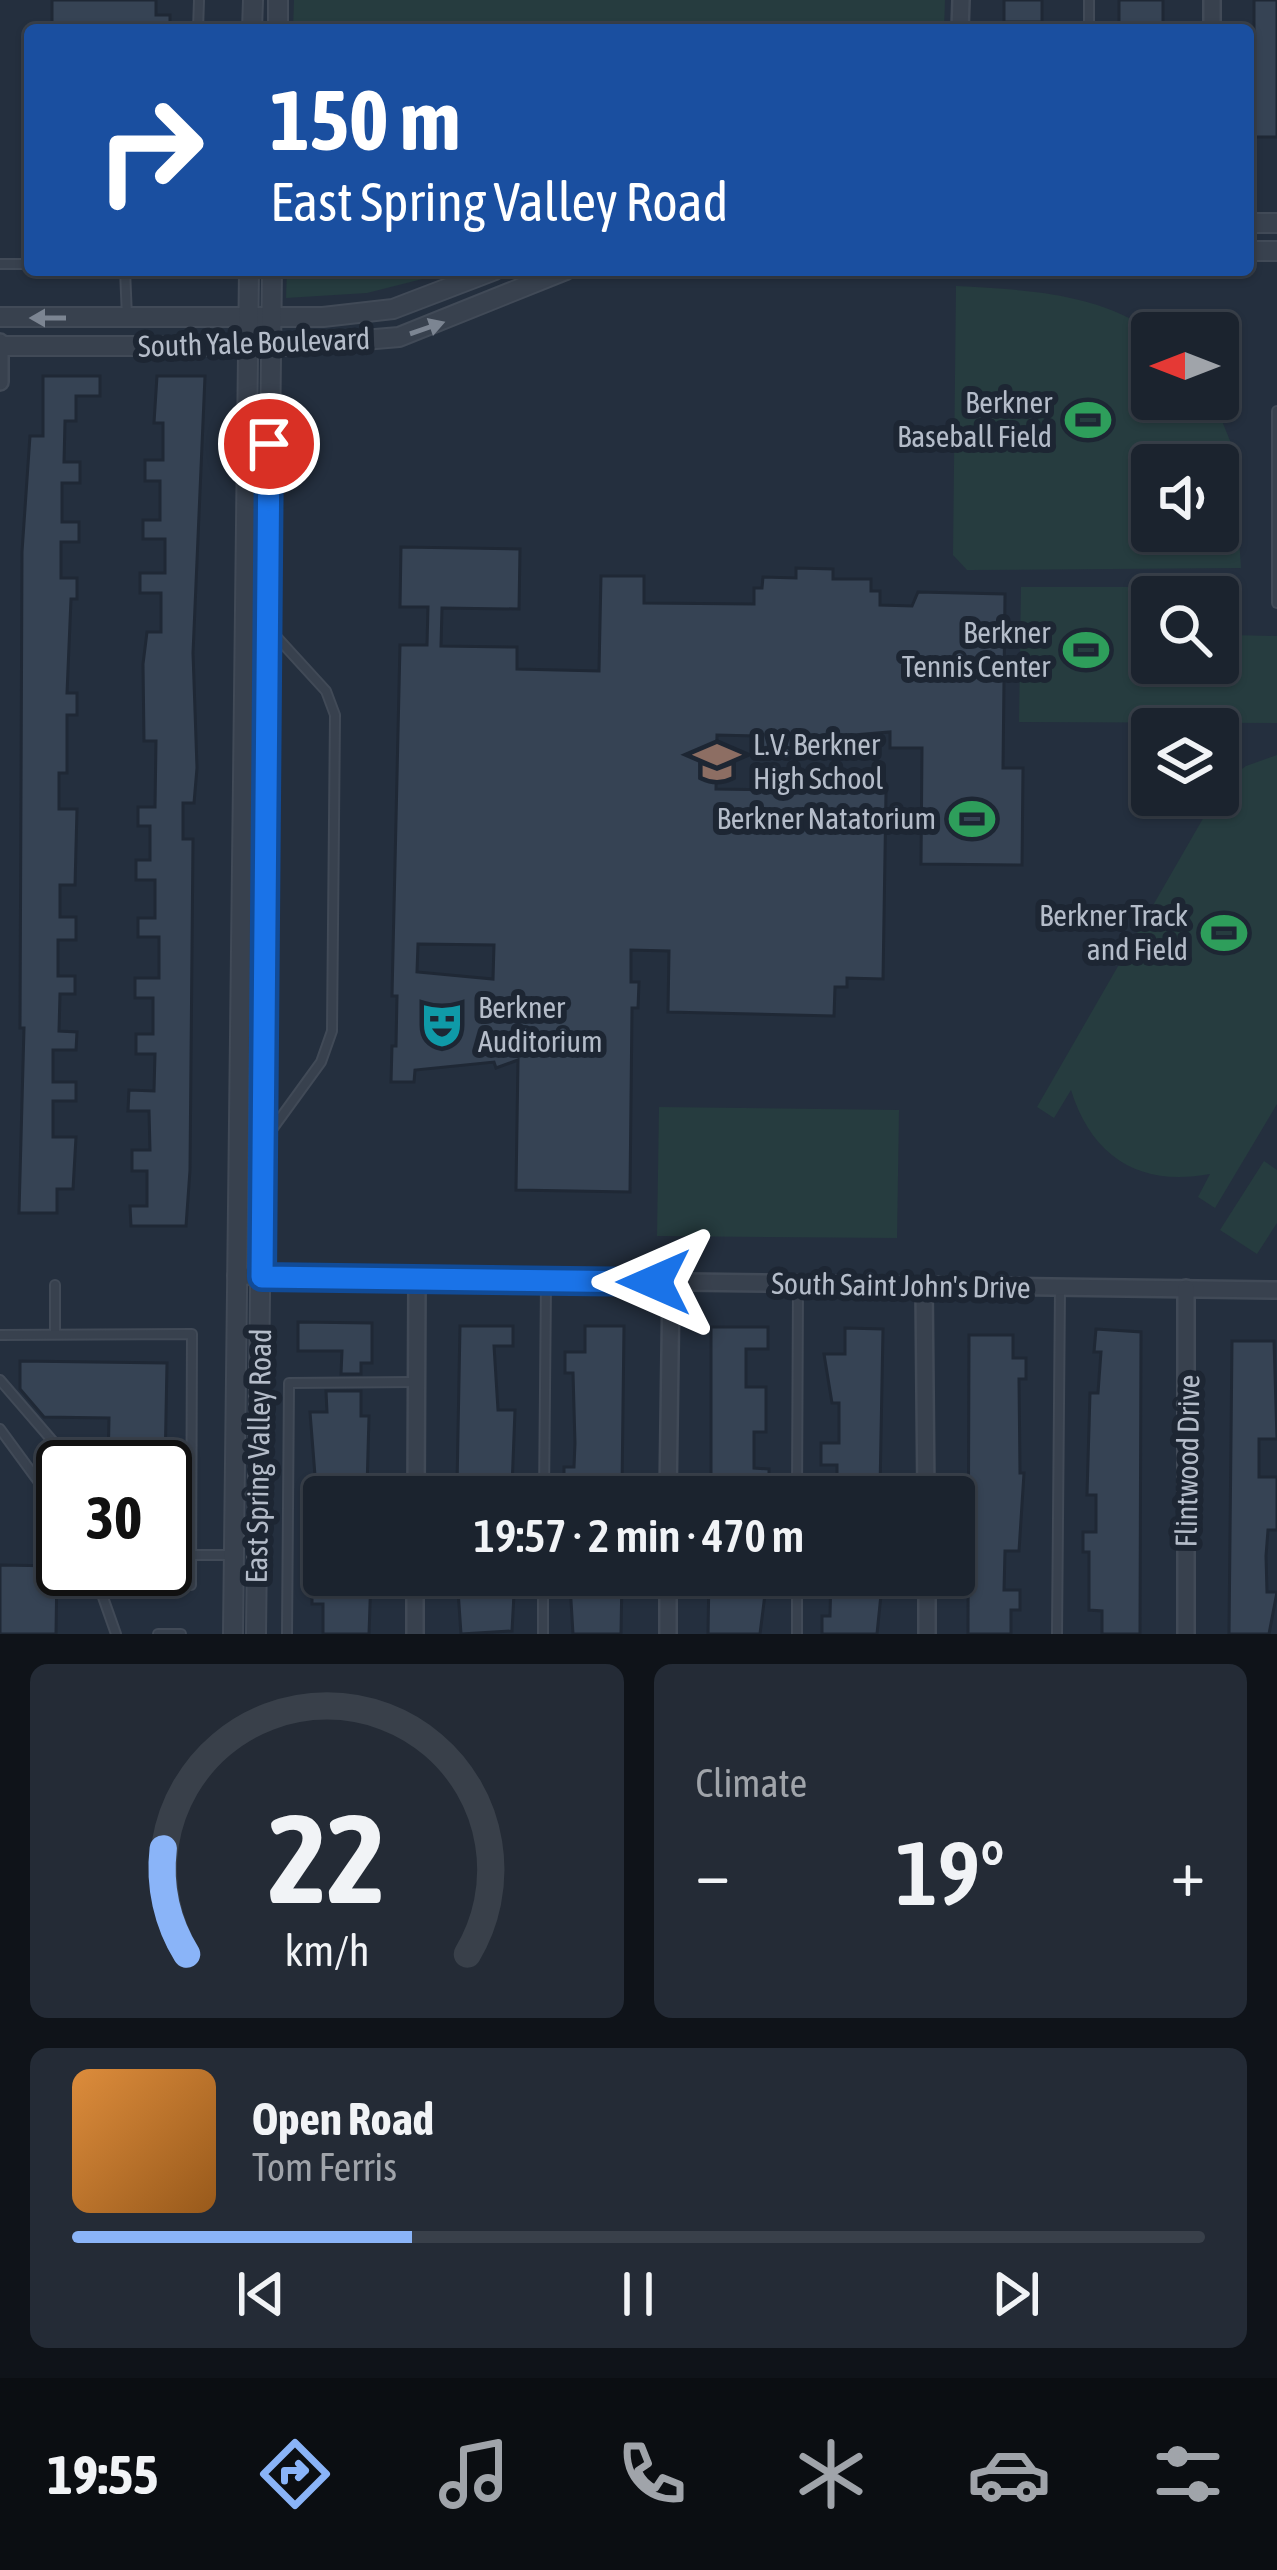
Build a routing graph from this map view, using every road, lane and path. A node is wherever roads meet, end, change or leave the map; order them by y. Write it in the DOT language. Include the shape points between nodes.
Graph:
graph roads {
  1 [pos="125,276"];
  2 [pos="249,276"];
  3 [pos="272,276"];
  4 [pos="479,276"];
  5 [pos="551,276"];
  6 [pos="0,317"];
  7 [pos="127,318"];
  8 [pos="249,319"];
  9 [pos="271,319"];
  10 [pos="0,345"];
  11 [pos="248,345"];
  12 [pos="270,345"];
  13 [pos="0,382"];
  14 [pos="1277,411"];
  15 [pos="1277,603"];
  16 [pos="268,627"];
  17 [pos="263,1141"];
  18 [pos="236,1276"];
  19 [pos="262,1277"];
  20 [pos="417,1281"];
  21 [pos="546,1282"];
  22 [pos="671,1283"];
  23 [pos="56,1285"];
  24 [pos="798,1285"];
  25 [pos="924,1286"];
  26 [pos="1060,1287"];
  27 [pos="1186,1288"];
  28 [pos="1277,1290"];
  29 [pos="56,1332"];
  30 [pos="0,1335"];
  31 [pos="0,1380"];
  32 [pos="416,1382"];
  33 [pos="0,1429"];
  34 [pos="52,1440"];
  35 [pos="416,1476"];
  36 [pos="544,1476"];
  37 [pos="668,1476"];
  38 [pos="797,1476"];
  39 [pos="926,1476"];
  40 [pos="36,1478"];
  41 [pos="192,1555"];
  42 [pos="233,1555"];
  43 [pos="257,1556"];
  44 [pos="103,1596"];
  45 [pos="416,1596"];
  46 [pos="543,1596"];
  47 [pos="668,1596"];
  48 [pos="797,1596"];
  49 [pos="927,1596"];
  50 [pos="116,1634"];
  51 [pos="158,1634"];
  52 [pos="181,1634"];
  53 [pos="233,1634"];
  54 [pos="256,1634"];
  55 [pos="287,1634"];
  56 [pos="415,1634"];
  57 [pos="543,1634"];
  58 [pos="668,1634"];
  59 [pos="797,1634"];
  60 [pos="927,1634"];
  61 [pos="1057,1634"];
  62 [pos="1186,1634"];
  1 -- 7 [label="lane"];
  2 -- 8 [label="street, East Spring Valley Road"];
  3 -- 9 [label="street, East Spring Valley Road"];
  4 -- 9 [label="street, South Yale Boulevard" via="393,309"];
  12 -- 5 [label="street, South Yale Boulevard, one-way" via="399,337"];
  7 -- 6 [label="street, South Yale Boulevard, one-way"];
  7 -- 8 [label="street, South Yale Boulevard"];
  8 -- 9 [label="street, South Yale Boulevard"];
  8 -- 11 [label="street, East Spring Valley Road"];
  9 -- 12 [label="street, East Spring Valley Road"];
  10 -- 11 [label="street, South Yale Boulevard"];
  10 -- 13 [label="street"];
  11 -- 12 [label="street, South Yale Boulevard"];
  11 -- 18 [label="street, East Spring Valley Road"];
  12 -- 16 [label="street, East Spring Valley Road"];
  14 -- 15 [label="lane"];
  16 -- 17 [label="street, East Spring Valley Road"];
  16 -- 17 [label="lane" via="326,691 335,716 332,1031 321,1062"];
  17 -- 19 [label="street, East Spring Valley Road"];
  18 -- 19 [label="street, South Saint John's Drive"];
  18 -- 42 [label="street, East Spring Valley Road"];
  19 -- 20 [label="street, South Saint John's Drive"];
  19 -- 43 [label="street, East Spring Valley Road"];
  20 -- 21 [label="street, South Saint John's Drive"];
  20 -- 32 [label="street"];
  21 -- 22 [label="street, South Saint John's Drive"];
  21 -- 36 [label="lane"];
  22 -- 24 [label="street, South Saint John's Drive"];
  22 -- 37 [label="street"];
  23 -- 29 [label="lane"];
  24 -- 25 [label="street, South Saint John's Drive"];
  24 -- 38 [label="lane"];
  25 -- 26 [label="street, South Saint John's Drive"];
  25 -- 39 [label="street"];
  26 -- 27 [label="street, South Saint John's Drive"];
  26 -- 61 [label="lane"];
  27 -- 28 [label="street, South Saint John's Drive"];
  27 -- 62 [label="street, Flintwood Drive"];
  29 -- 30 [label="lane"];
  29 -- 41 [label="lane" via="193,1334"];
  31 -- 34 [label="lane"];
  32 -- 35 [label="street"];
  32 -- 55 [label="lane" via="289,1383"];
  33 -- 40 [label="lane"];
  41 -- 42 [label="lane"];
  42 -- 43 [label="street"];
  42 -- 53 [label="street, East Spring Valley Road"];
  43 -- 54 [label="street, East Spring Valley Road"];
  44 -- 50 [label="lane"];
  45 -- 56 [label="street"];
  46 -- 57 [label="lane"];
  47 -- 58 [label="street"];
  48 -- 59 [label="lane"];
  49 -- 60 [label="street"];
  51 -- 52 [label="lane"];
}
